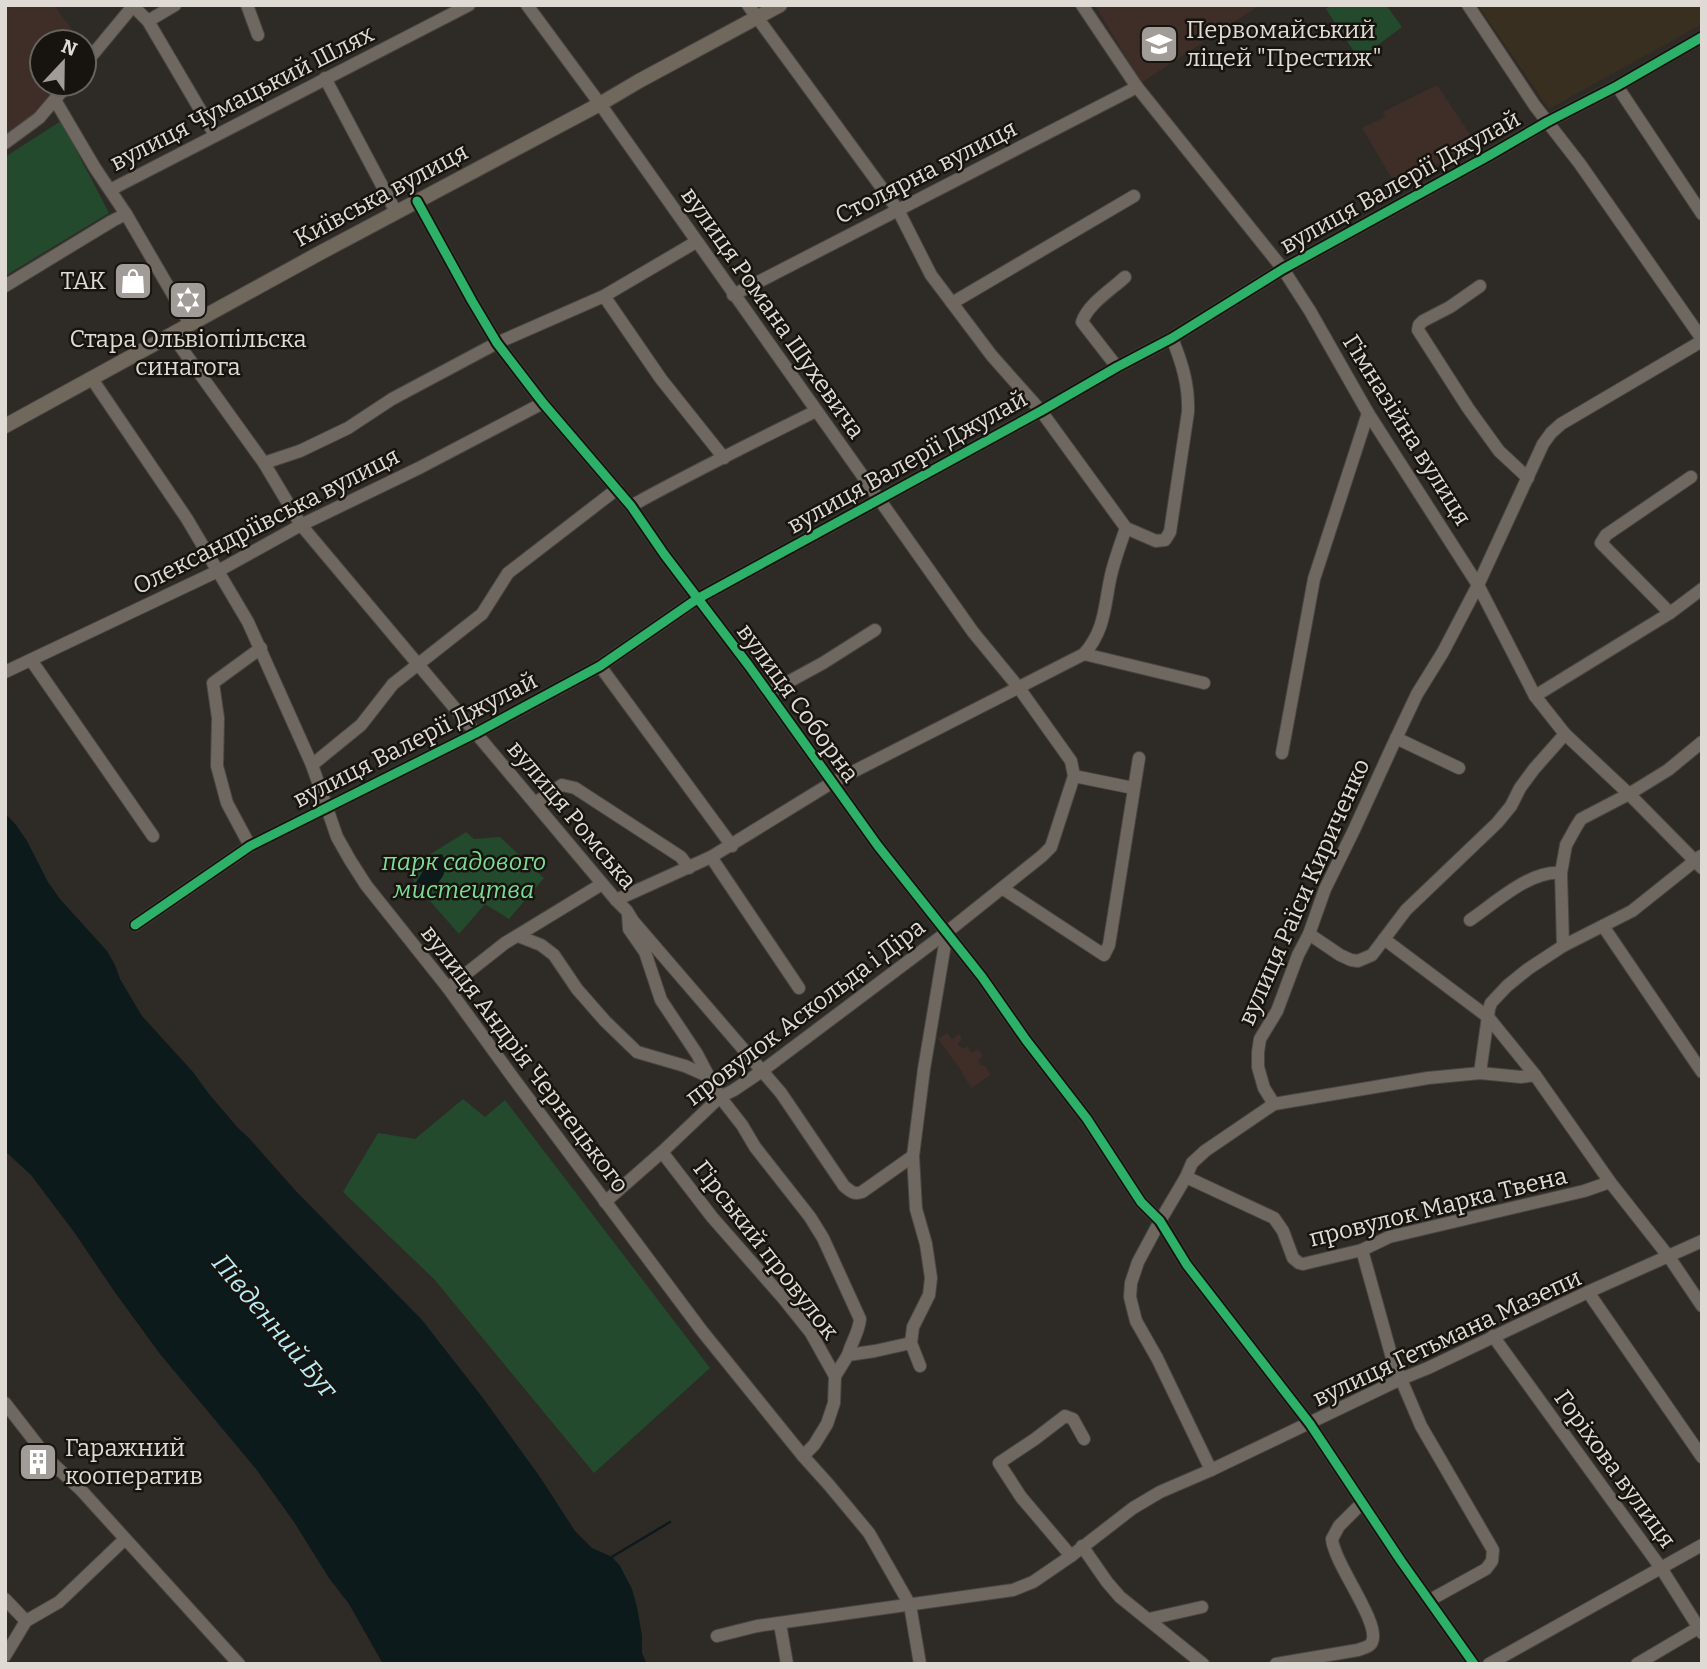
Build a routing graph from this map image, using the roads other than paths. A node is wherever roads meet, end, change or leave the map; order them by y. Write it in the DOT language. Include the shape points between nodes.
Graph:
graph roads {
  1 [pos="175,5"];
  2 [pos="247,5"];
  3 [pos="469,5"];
  4 [pos="527,5"];
  5 [pos="780,5"];
  6 [pos="1082,5"];
  7 [pos="1468,5"];
  8 [pos="132,6"];
  9 [pos="753,11"];
  10 [pos="148,21"];
  11 [pos="258,35"];
  12 [pos="1702,37"];
  13 [pos="98,48"];
  14 [pos="325,78"];
  15 [pos="1617,86"];
  16 [pos="1137,87"];
  17 [pos="55,100"];
  18 [pos="600,104"];
  19 [pos="1547,121"];
  20 [pos="215,135"];
  21 [pos="5,143"];
  22 [pos="110,190"];
  23 [pos="1134,196"];
  24 [pos="416,201"];
  25 [pos="898,210"];
  26 [pos="396,212"];
  27 [pos="127,214"];
  28 [pos="1702,214"];
  29 [pos="696,242"];
  30 [pos="1283,270"];
  31 [pos="1125,278"];
  32 [pos="5,286"];
  33 [pos="1480,286"];
  34 [pos="733,295"];
  35 [pos="604,296"];
  36 [pos="952,303"];
  37 [pos="190,324"];
  38 [pos="172,335"];
  39 [pos="1172,338"];
  40 [pos="1702,340"];
  41 [pos="497,342"];
  42 [pos="1117,367"];
  43 [pos="92,379"];
  44 [pos="542,403"];
  45 [pos="816,411"];
  46 [pos="1041,411"];
  47 [pos="1368,413"];
  48 [pos="5,426"];
  49 [pos="724,458"];
  50 [pos="264,463"];
  51 [pos="1691,477"];
  52 [pos="1528,478"];
  53 [pos="617,489"];
  54 [pos="879,499"];
  55 [pos="631,506"];
  56 [pos="300,525"];
  57 [pos="1126,528"];
  58 [pos="218,571"];
  59 [pos="1478,585"];
  60 [pos="1702,589"];
  61 [pos="697,599"];
  62 [pos="1670,613"];
  63 [pos="875,630"];
  64 [pos="261,648"];
  65 [pos="1084,654"];
  66 [pos="31,660"];
  67 [pos="417,663"];
  68 [pos="600,666"];
  69 [pos="5,672"];
  70 [pos="1204,683"];
  71 [pos="1019,688"];
  72 [pos="768,693"];
  73 [pos="1535,696"];
  74 [pos="476,733"];
  75 [pos="1565,734"];
  76 [pos="1396,738"];
  77 [pos="1702,742"];
  78 [pos="1282,752"];
  79 [pos="1139,758"];
  80 [pos="313,765"];
  81 [pos="1459,768"];
  82 [pos="1074,776"];
  83 [pos="833,782"];
  84 [pos="1133,788"];
  85 [pos="1629,794"];
  86 [pos="535,803"];
  87 [pos="328,807"];
  88 [pos="153,836"];
  89 [pos="250,846"];
  90 [pos="732,846"];
  91 [pos="711,857"];
  92 [pos="1700,861"];
  93 [pos="689,867"];
  94 [pos="1561,873"];
  95 [pos="602,884"];
  96 [pos="1002,888"];
  97 [pos="616,900"];
  98 [pos="627,911"];
  99 [pos="1469,920"];
  100 [pos="135,925"];
  101 [pos="1603,926"];
  102 [pos="947,932"];
  103 [pos="1309,934"];
  104 [pos="518,936"];
  105 [pos="1384,939"];
  106 [pos="1563,946"];
  107 [pos="448,988"];
  108 [pos="799,988"];
  109 [pos="1488,1017"];
  110 [pos="762,1071"];
  111 [pos="1702,1072"];
  112 [pos="1480,1073"];
  113 [pos="1535,1075"];
  114 [pos="709,1077"];
  115 [pos="720,1097"];
  116 [pos="1274,1104"];
  117 [pos="662,1152"];
  118 [pos="912,1156"];
  119 [pos="1186,1177"];
  120 [pos="1610,1182"];
  121 [pos="605,1202"];
  122 [pos="1160,1221"];
  123 [pos="1702,1241"];
  124 [pos="1362,1250"];
  125 [pos="1669,1257"];
  126 [pos="1588,1292"];
  127 [pos="1702,1306"];
  128 [pos="1493,1336"];
  129 [pos="911,1343"];
  130 [pos="848,1355"];
  131 [pos="920,1366"];
  132 [pos="835,1376"];
  133 [pos="1401,1379"];
  134 [pos="5,1403"];
  135 [pos="1310,1424"];
  136 [pos="1084,1439"];
  137 [pos="803,1456"];
  138 [pos="1702,1457"];
  139 [pos="1211,1470"];
  140 [pos="1362,1503"];
  141 [pos="125,1539"];
  142 [pos="1702,1545"];
  143 [pos="1082,1546"];
  144 [pos="1070,1556"];
  145 [pos="1661,1568"];
  146 [pos="5,1599"];
  147 [pos="1430,1600"];
  148 [pos="910,1605"];
  149 [pos="1202,1606"];
  150 [pos="1149,1619"];
  151 [pos="26,1621"];
  152 [pos="780,1624"];
  153 [pos="1700,1631"];
  154 [pos="717,1636"];
  155 [pos="5,1656"];
  156 [pos="239,1664"];
  157 [pos="787,1664"];
  158 [pos="920,1664"];
  159 [pos="1203,1664"];
  160 [pos="1276,1664"];
  161 [pos="1474,1664"];
  162 [pos="1489,1664"];
  163 [pos="1637,1664"];
  1 -- 10 [label="street"];
  2 -- 11 [label="street"];
  3 -- 14 [label="street, вулиця Чумацький Шлях"];
  4 -- 18 [label="street, вулиця Романа Шухевича"];
  5 -- 9 [label="main road, Київська вулиця"];
  6 -- 16 [label="street, Гімназійна вулиця"];
  7 -- 19 [label="street"];
  8 -- 10 [label="street"];
  8 -- 13 [label="street"];
  9 -- 18 [label="main road, Київська вулиця"];
  9 -- 25 [label="street"];
  10 -- 20 [label="street"];
  12 -- 15 [label="street, вулиця Валерії Джулай"];
  14 -- 20 [label="street, вулиця Чумацький Шлях"];
  14 -- 26 [label="street"];
  15 -- 19 [label="street, вулиця Валерії Джулай"];
  15 -- 28 [label="street"];
  16 -- 25 [label="street, Столярна вулиця"];
  16 -- 30 [label="street, Гімназійна вулиця"];
  17 -- 21 [label="street"];
  17 -- 22 [label="street"];
  18 -- 24 [label="main road, Київська вулиця"];
  18 -- 29 [label="street, вулиця Романа Шухевича"];
  19 -- 30 [label="street, вулиця Валерії Джулай"];
  19 -- 40 [label="street"];
  20 -- 22 [label="street, вулиця Чумацький Шлях"];
  22 -- 27 [label="street"];
  23 -- 36 [label="street"];
  24 -- 26 [label="main road, Київська вулиця"];
  24 -- 41 [label="street, вулиця Соборна"];
  25 -- 34 [label="street, Столярна вулиця"];
  25 -- 36 [label="street" via="931,275"];
  26 -- 37 [label="main road, Київська вулиця"];
  27 -- 32 [label="street"];
  27 -- 37 [label="street"];
  29 -- 34 [label="street, вулиця Романа Шухевича"];
  29 -- 35 [label="street"];
  30 -- 39 [label="street, вулиця Валерії Джулай"];
  30 -- 47 [label="street, Гімназійна вулиця"];
  31 -- 42 [label="street" via="1093,305 1082,322"];
  33 -- 52 [label="street" via="1423,321 1418,330 1499,451"];
  34 -- 45 [label="street, вулиця Романа Шухевича"];
  35 -- 41 [label="street"];
  35 -- 49 [label="street" via="661,379"];
  36 -- 46 [label="street"];
  37 -- 38 [label="main road, Київська вулиця"];
  38 -- 43 [label="main road, Київська вулиця"];
  38 -- 50 [label="street, вулиця Ромська"];
  39 -- 42 [label="street, вулиця Валерії Джулай"];
  39 -- 57 [label="street" via="1189,392 1170,532 1165,540 1156,541"];
  40 -- 52 [label="street, вулиця Раїси Кириченко" via="1561,424 1543,444"];
  41 -- 44 [label="street, вулиця Соборна"];
  41 -- 50 [label="street" via="348,428 300,452"];
  42 -- 46 [label="street, вулиця Валерії Джулай"];
  43 -- 48 [label="main road, Київська вулиця"];
  43 -- 58 [label="street, вулиця Андрія Чернецького"];
  44 -- 53 [label="street, вулиця Соборна"];
  44 -- 56 [label="street, Олександріївська вулиця"];
  45 -- 49 [label="street"];
  45 -- 54 [label="street, вулиця Романа Шухевича"];
  46 -- 54 [label="street, вулиця Валерії Джулай"];
  46 -- 57 [label="street"];
  47 -- 59 [label="street, Гімназійна вулиця"];
  47 -- 78 [label="street" via="1314,579"];
  49 -- 55 [label="street"];
  50 -- 56 [label="street, вулиця Ромська"];
  51 -- 62 [label="street" via="1601,543"];
  52 -- 59 [label="street, вулиця Раїси Кириченко"];
  53 -- 55 [label="street, вулиця Соборна"];
  53 -- 67 [label="street" via="508,573 482,614"];
  54 -- 61 [label="street, вулиця Валерії Джулай"];
  54 -- 71 [label="street, вулиця Романа Шухевича"];
  55 -- 61 [label="street, вулиця Соборна"];
  56 -- 58 [label="street, Олександріївська вулиця"];
  56 -- 67 [label="street, вулиця Ромська"];
  57 -- 65 [label="street" via="1101,626"];
  58 -- 64 [label="street, вулиця Андрія Чернецького"];
  58 -- 66 [label="street, Олександріївська вулиця"];
  59 -- 73 [label="street, Гімназійна вулиця"];
  59 -- 76 [label="street, вулиця Раїси Кириченко"];
  60 -- 62 [label="street"];
  61 -- 68 [label="street, вулиця Валерії Джулай"];
  61 -- 72 [label="street, вулиця Соборна"];
  62 -- 73 [label="street"];
  63 -- 72 [label="street"];
  64 -- 80 [label="street, вулиця Андрія Чернецького"];
  64 -- 89 [label="street" via="212,683 218,718 217,766 227,803"];
  65 -- 70 [label="street"];
  65 -- 71 [label="street"];
  66 -- 69 [label="street, Олександріївська вулиця"];
  66 -- 88 [label="street"];
  67 -- 74 [label="street, вулиця Ромська"];
  67 -- 80 [label="street" via="393,684 361,725"];
  68 -- 74 [label="street, вулиця Валерії Джулай"];
  68 -- 90 [label="street"];
  71 -- 82 [label="street, вулиця Романа Шухевича" via="1071,761"];
  71 -- 83 [label="street"];
  72 -- 83 [label="street, вулиця Соборна"];
  73 -- 75 [label="street, Гімназійна вулиця"];
  74 -- 86 [label="street, вулиця Ромська"];
  74 -- 87 [label="street, вулиця Валерії Джулай"];
  75 -- 85 [label="street, Гімназійна вулиця"];
  75 -- 105 [label="street" via="1497,823 1406,910"];
  76 -- 81 [label="street, вулиця Раїси Кириченко"];
  76 -- 103 [label="street, вулиця Раїси Кириченко" via="1325,889"];
  77 -- 85 [label="street"];
  79 -- 84 [label="street"];
  80 -- 87 [label="street, вулиця Андрія Чернецького"];
  82 -- 84 [label="street"];
  82 -- 96 [label="street" via="1051,847"];
  83 -- 90 [label="street"];
  83 -- 102 [label="street, вулиця Соборна"];
  84 -- 96 [label="street" via="1104,955"];
  85 -- 92 [label="street, Гімназійна вулиця"];
  85 -- 94 [label="street" via="1581,819 1566,845"];
  86 -- 93 [label="street" via="562,785 575,788 681,857"];
  86 -- 95 [label="street, вулиця Ромська"];
  87 -- 89 [label="street, вулиця Валерії Джулай"];
  87 -- 107 [label="street, вулиця Андрія Чернецького" via="337,837 366,885"];
  89 -- 100 [label="street, вулиця Валерії Джулай"];
  90 -- 91 [label="street"];
  91 -- 93 [label="street"];
  91 -- 108 [label="street"];
  92 -- 101 [label="street" via="1632,911"];
  93 -- 97 [label="street"];
  94 -- 99 [label="street" via="1538,876 1518,886"];
  94 -- 106 [label="street"];
  95 -- 97 [label="street, вулиця Ромська"];
  95 -- 104 [label="street"];
  96 -- 102 [label="street, провулок Аскольда і Діра"];
  97 -- 98 [label="street, вулиця Ромська"];
  98 -- 110 [label="street, вулиця Ромська"];
  98 -- 114 [label="street" via="629,929 645,952 661,1000"];
  101 -- 106 [label="street"];
  101 -- 111 [label="street"];
  102 -- 110 [label="street, провулок Аскольда і Діра"];
  102 -- 118 [label="street"];
  102 -- 122 [label="street, вулиця Соборна" via="1087,1119 1141,1202"];
  103 -- 105 [label="street" via="1358,961 1372,956"];
  103 -- 116 [label="street, вулиця Раїси Кириченко" via="1277,1011 1260,1039 1258,1067"];
  104 -- 107 [label="street"];
  104 -- 114 [label="street" via="554,955 577,989 637,1052"];
  105 -- 109 [label="street"];
  106 -- 109 [label="street" via="1507,986 1491,1003"];
  107 -- 121 [label="street, вулиця Андрія Чернецького"];
  109 -- 112 [label="street"];
  109 -- 113 [label="street"];
  110 -- 115 [label="street, провулок Аскольда і Діра"];
  110 -- 118 [label="street, вулиця Ромська" via="853,1193 862,1192"];
  112 -- 113 [label="street"];
  112 -- 116 [label="street" via="1428,1077"];
  113 -- 120 [label="street"];
  114 -- 115 [label="street"];
  115 -- 117 [label="street, провулок Аскольда і Діра"];
  115 -- 130 [label="street" via="823,1238 860,1319"];
  116 -- 119 [label="street" via="1205,1151"];
  117 -- 121 [label="street, провулок Аскольда і Діра"];
  117 -- 132 [label="street, Гірський провулок" via="811,1333"];
  118 -- 129 [label="street" via="916,1209 932,1278"];
  119 -- 122 [label="street"];
  119 -- 124 [label="street, провулок Марка Твена" via="1274,1218 1299,1263"];
  120 -- 124 [label="street, провулок Марка Твена" via="1389,1237"];
  120 -- 125 [label="street"];
  121 -- 137 [label="street, вулиця Андрія Чернецького"];
  122 -- 135 [label="street, вулиця Соборна" via="1187,1265"];
  122 -- 139 [label="street" via="1138,1262 1129,1297 1136,1321"];
  123 -- 125 [label="street, вулиця Гетьмана Мазепи"];
  124 -- 133 [label="street"];
  125 -- 126 [label="street, вулиця Гетьмана Мазепи"];
  125 -- 127 [label="street"];
  126 -- 128 [label="street, вулиця Гетьмана Мазепи"];
  126 -- 138 [label="street"];
  128 -- 133 [label="street, вулиця Гетьмана Мазепи"];
  128 -- 145 [label="street, Горіхова вулиця"];
  129 -- 130 [label="street"];
  129 -- 131 [label="street"];
  130 -- 132 [label="street"];
  132 -- 137 [label="street" via="827,1424"];
  133 -- 135 [label="street, вулиця Гетьмана Мазепи"];
  133 -- 147 [label="street" via="1420,1426 1493,1550 1486,1569"];
  134 -- 141 [label="street" via="50,1461"];
  135 -- 139 [label="street, вулиця Гетьмана Мазепи"];
  135 -- 140 [label="street, вулиця Соборна"];
  136 -- 144 [label="street" via="1073,1419 1065,1416 999,1463"];
  137 -- 148 [label="street, вулиця Андрія Чернецького" via="869,1533"];
  139 -- 143 [label="street, вулиця Гетьмана Мазепи" via="1160,1492"];
  140 -- 147 [label="street, вулиця Соборна"];
  140 -- 160 [label="street" via="1332,1539 1335,1554 1367,1611 1372,1642 1358,1650"];
  141 -- 151 [label="street" via="59,1602"];
  141 -- 156 [label="street"];
  142 -- 145 [label="street"];
  143 -- 144 [label="street, вулиця Гетьмана Мазепи"];
  143 -- 150 [label="street" via="1120,1597"];
  144 -- 148 [label="street, вулиця Гетьмана Мазепи" via="1013,1590"];
  145 -- 153 [label="street, Горіхова вулиця"];
  145 -- 162 [label="street"];
  146 -- 151 [label="street"];
  147 -- 161 [label="street, вулиця Соборна"];
  148 -- 152 [label="street, вулиця Гетьмана Мазепи"];
  148 -- 158 [label="street, вулиця Андрія Чернецького"];
  149 -- 150 [label="street"];
  150 -- 159 [label="street"];
  151 -- 155 [label="street"];
  152 -- 154 [label="street, вулиця Гетьмана Мазепи"];
  152 -- 157 [label="street"];
  153 -- 163 [label="street, Горіхова вулиця"];
}
